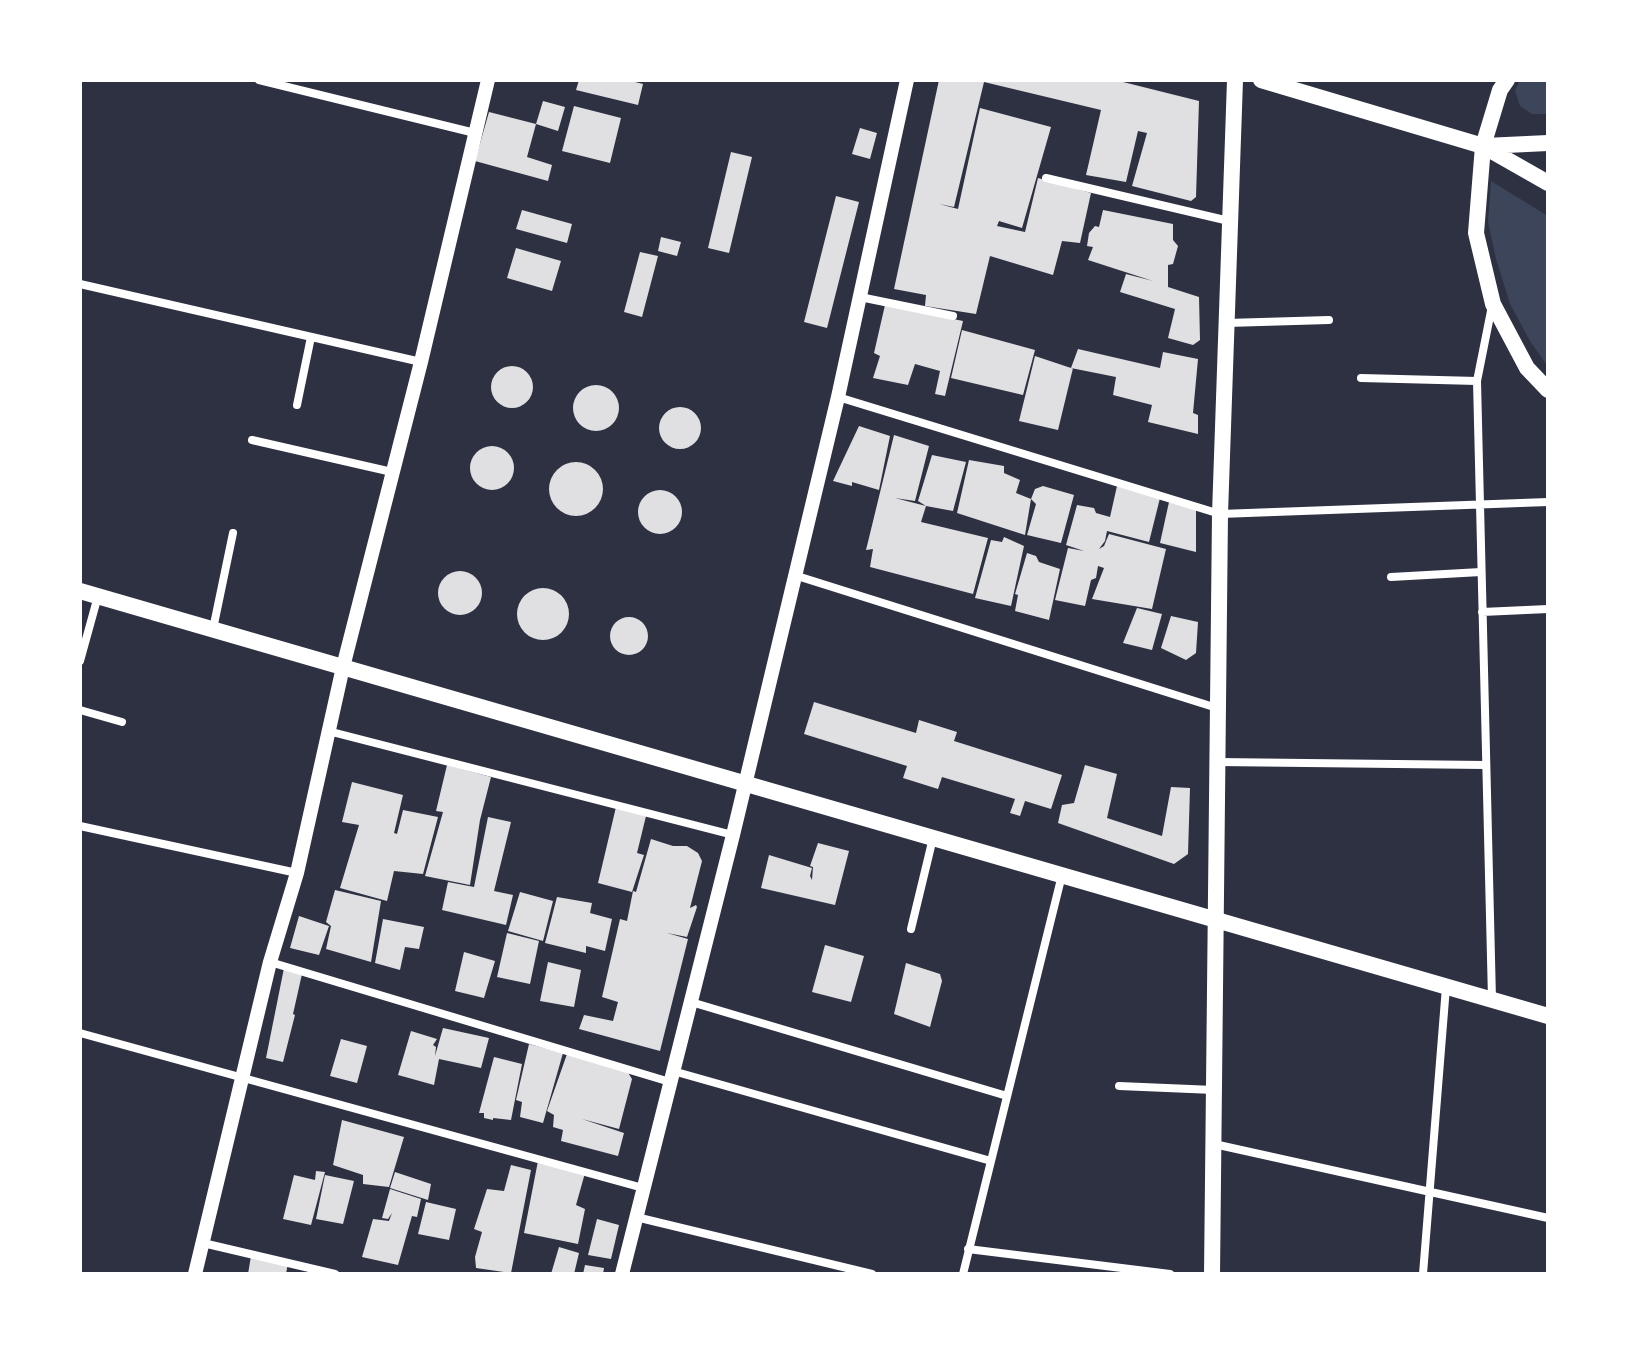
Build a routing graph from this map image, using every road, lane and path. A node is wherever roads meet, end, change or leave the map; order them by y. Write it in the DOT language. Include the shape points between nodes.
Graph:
graph roads {
  1 [pos="259,80"];
  2 [pos="488,80"];
  3 [pos="907,80"];
  4 [pos="1235,80"];
  5 [pos="1261,80"];
  6 [pos="1507,80"];
  7 [pos="475,133"];
  8 [pos="1548,143"];
  9 [pos="1483,146"];
  10 [pos="1046,178"];
  11 [pos="1548,183"];
  12 [pos="1230,221"];
  13 [pos="80,284"];
  14 [pos="860,297"];
  15 [pos="1493,304"];
  16 [pos="953,316"];
  17 [pos="1329,320"];
  18 [pos="1227,323"];
  19 [pos="311,337"];
  20 [pos="421,362"];
  21 [pos="1361,378"];
  22 [pos="1477,381"];
  23 [pos="1548,390"];
  24 [pos="838,397"];
  25 [pos="297,405"];
  26 [pos="252,440"];
  27 [pos="392,472"];
  28 [pos="1548,502"];
  29 [pos="1480,506"];
  30 [pos="1220,514"];
  31 [pos="233,533"];
  32 [pos="1481,572"];
  33 [pos="794,575"];
  34 [pos="1391,577"];
  35 [pos="80,591"];
  36 [pos="98,596"];
  37 [pos="1548,609"];
  38 [pos="1482,612"];
  39 [pos="213,629"];
  40 [pos="80,661"];
  41 [pos="343,667"];
  42 [pos="1217,708"];
  43 [pos="80,710"];
  44 [pos="122,722"];
  45 [pos="328,731"];
  46 [pos="1216,762"];
  47 [pos="1485,765"];
  48 [pos="746,783"];
  49 [pos="80,826"];
  50 [pos="733,835"];
  51 [pos="933,838"];
  52 [pos="297,873"];
  53 [pos="1062,875"];
  54 [pos="1217,920"];
  55 [pos="911,929"];
  56 [pos="270,962"];
  57 [pos="1446,987"];
  58 [pos="1492,1000"];
  59 [pos="691,1002"];
  60 [pos="1548,1016"];
  61 [pos="80,1033"];
  62 [pos="672,1076"];
  63 [pos="242,1077"];
  64 [pos="1119,1086"];
  65 [pos="1215,1090"];
  66 [pos="1007,1096"];
  67 [pos="1214,1144"];
  68 [pos="991,1161"];
  69 [pos="643,1188"];
  70 [pos="1428,1191"];
  71 [pos="636,1217"];
  72 [pos="1548,1218"];
  73 [pos="203,1243"];
  74 [pos="968,1249"];
  75 [pos="195,1274"];
  76 [pos="335,1274"];
  77 [pos="622,1274"];
  78 [pos="872,1274"];
  79 [pos="963,1274"];
  80 [pos="1170,1274"];
  81 [pos="1212,1274"];
  82 [pos="1423,1274"];
  1 -- 7 [label="street"];
  2 -- 7 [label="street"];
  3 -- 14 [label="street"];
  4 -- 12 [label="main road"];
  5 -- 9 [label="main road"];
  6 -- 9 [label="main road"];
  7 -- 20 [label="street"];
  8 -- 9 [label="main road"];
  9 -- 11 [label="main road"];
  9 -- 15 [label="main road" via="1476,233"];
  10 -- 12 [label="street"];
  12 -- 18 [label="main road"];
  13 -- 19 [label="street"];
  14 -- 16 [label="street"];
  14 -- 24 [label="street"];
  15 -- 22 [label="street"];
  15 -- 23 [label="main road" via="1527,368"];
  17 -- 18 [label="street"];
  18 -- 30 [label="main road"];
  19 -- 20 [label="street"];
  19 -- 25 [label="street"];
  20 -- 27 [label="street"];
  21 -- 22 [label="street"];
  22 -- 29 [label="street"];
  24 -- 30 [label="street"];
  24 -- 33 [label="street"];
  26 -- 27 [label="street"];
  27 -- 41 [label="street"];
  28 -- 29 [label="street"];
  29 -- 30 [label="street"];
  29 -- 32 [label="street"];
  30 -- 42 [label="main road"];
  31 -- 39 [label="street"];
  32 -- 34 [label="street"];
  32 -- 38 [label="street"];
  33 -- 42 [label="street"];
  33 -- 48 [label="street"];
  35 -- 36 [label="main road"];
  36 -- 39 [label="main road"];
  36 -- 40 [label="street"];
  37 -- 38 [label="street"];
  38 -- 47 [label="street"];
  39 -- 41 [label="main road"];
  41 -- 45 [label="street"];
  41 -- 48 [label="main road"];
  42 -- 46 [label="main road"];
  43 -- 44 [label="street"];
  45 -- 50 [label="street"];
  45 -- 52 [label="street"];
  46 -- 47 [label="street"];
  46 -- 54 [label="main road"];
  47 -- 58 [label="street"];
  48 -- 50 [label="street"];
  48 -- 51 [label="main road"];
  49 -- 52 [label="street"];
  50 -- 59 [label="street"];
  51 -- 53 [label="main road"];
  51 -- 55 [label="street"];
  52 -- 56 [label="street"];
  53 -- 54 [label="main road"];
  53 -- 66 [label="street"];
  54 -- 57 [label="main road"];
  54 -- 65 [label="main road"];
  56 -- 62 [label="street"];
  56 -- 63 [label="street"];
  57 -- 58 [label="main road"];
  57 -- 70 [label="street"];
  58 -- 60 [label="main road"];
  59 -- 62 [label="street"];
  59 -- 66 [label="street"];
  61 -- 63 [label="street"];
  62 -- 68 [label="street"];
  62 -- 69 [label="street"];
  63 -- 69 [label="street"];
  63 -- 73 [label="street"];
  64 -- 65 [label="street"];
  65 -- 67 [label="main road"];
  66 -- 68 [label="street"];
  67 -- 70 [label="street"];
  67 -- 81 [label="main road"];
  68 -- 74 [label="street"];
  69 -- 71 [label="street"];
  70 -- 72 [label="street"];
  70 -- 82 [label="street"];
  71 -- 77 [label="street"];
  71 -- 78 [label="street"];
  73 -- 75 [label="street"];
  73 -- 76 [label="street"];
  74 -- 79 [label="street"];
  74 -- 80 [label="street"];
}
